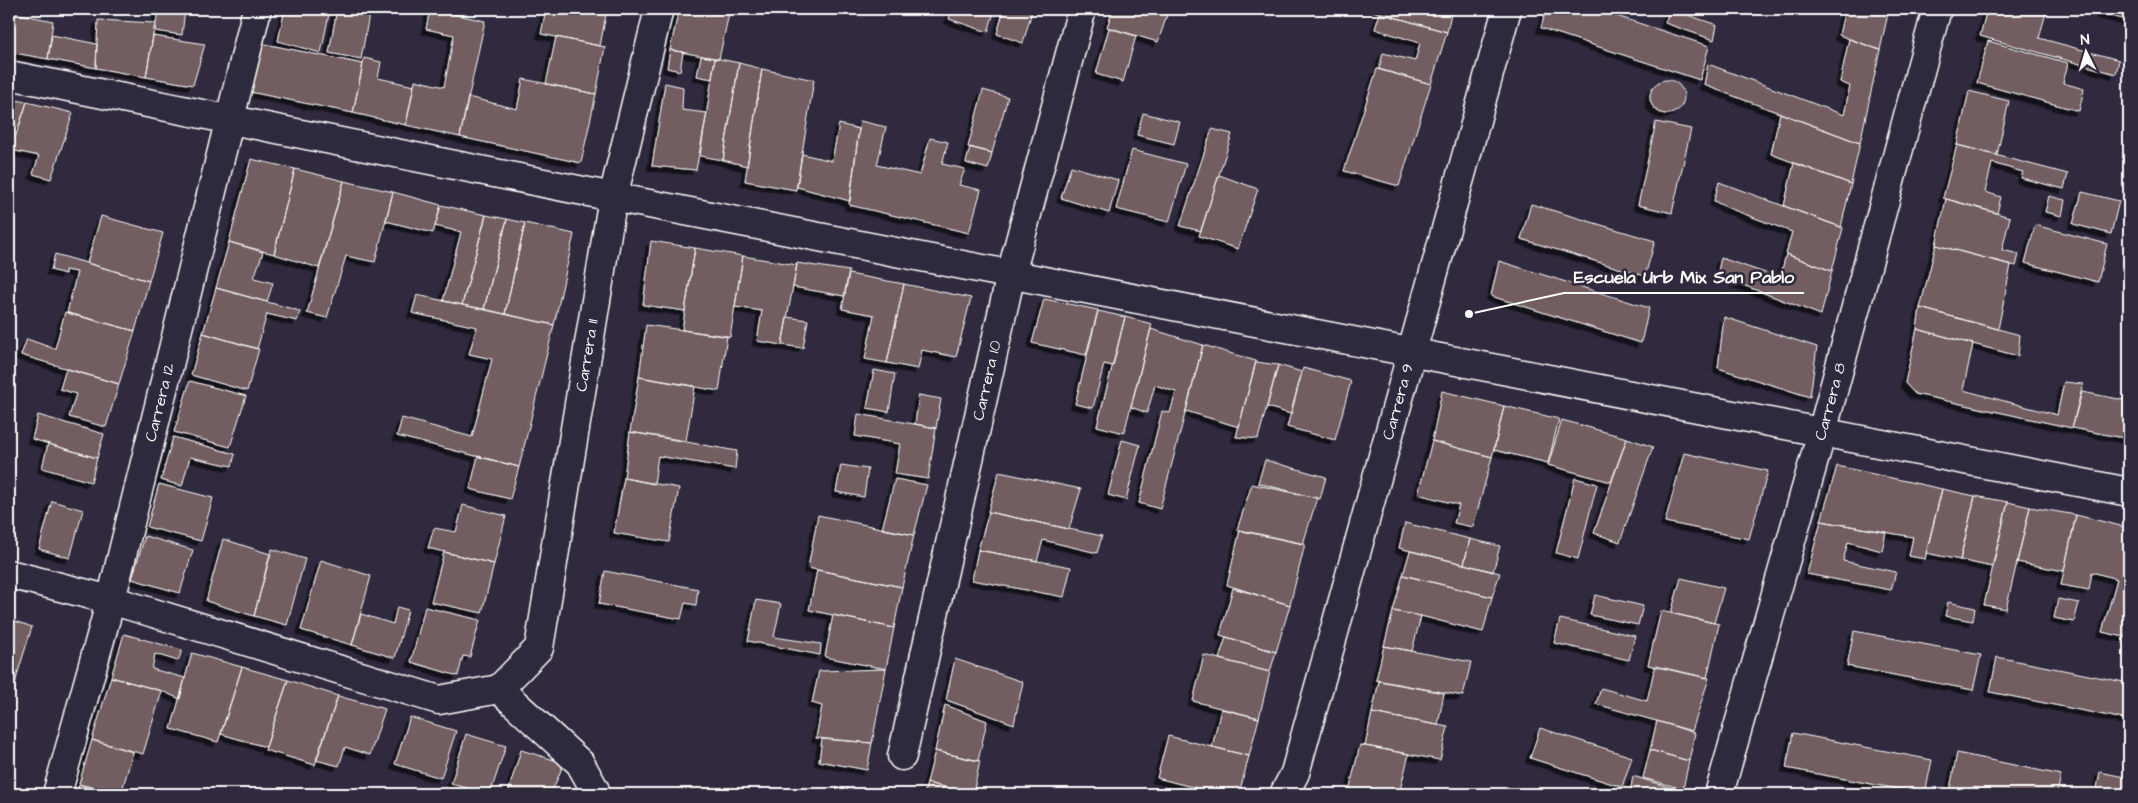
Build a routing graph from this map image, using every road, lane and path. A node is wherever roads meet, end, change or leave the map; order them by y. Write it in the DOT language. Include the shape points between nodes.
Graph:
graph roads {
  1 [pos="257,9"];
  2 [pos="659,9"];
  3 [pos="1082,9"];
  4 [pos="1507,9"];
  5 [pos="1936,9"];
  6 [pos="9,75"];
  7 [pos="230,118"];
  8 [pos="613,197"];
  9 [pos="1011,274"];
  10 [pos="1411,351"];
  11 [pos="1822,432"];
  12 [pos="2129,492"];
  13 [pos="9,574"];
  14 [pos="111,600"];
  15 [pos="499,690"];
  16 [pos="902,756"];
  17 [pos="57,794"];
  18 [pos="595,794"];
  19 [pos="1284,794"];
  20 [pos="1719,794"];
  1 -- 7 [label="street, Carrera 12"];
  2 -- 8 [label="street, Carrera 11"];
  3 -- 9 [label="street, Carrera 10"];
  4 -- 10 [label="street, Carrera 9"];
  5 -- 11 [label="street, Carrera 8"];
  6 -- 7 [label="street"];
  7 -- 8 [label="street"];
  7 -- 14 [label="street, Carrera 12"];
  8 -- 9 [label="street"];
  8 -- 15 [label="street, Carrera 11" via="539,648"];
  9 -- 10 [label="street"];
  9 -- 16 [label="street, Carrera 10"];
  10 -- 11 [label="street"];
  10 -- 19 [label="street, Carrera 9" via="1295,773"];
  11 -- 12 [label="street"];
  11 -- 20 [label="street, Carrera 8"];
  13 -- 14 [label="street"];
  14 -- 15 [label="street" via="439,700"];
  14 -- 17 [label="street, Carrera 12"];
  15 -- 18 [label="street" via="580,763 596,790"];
}
